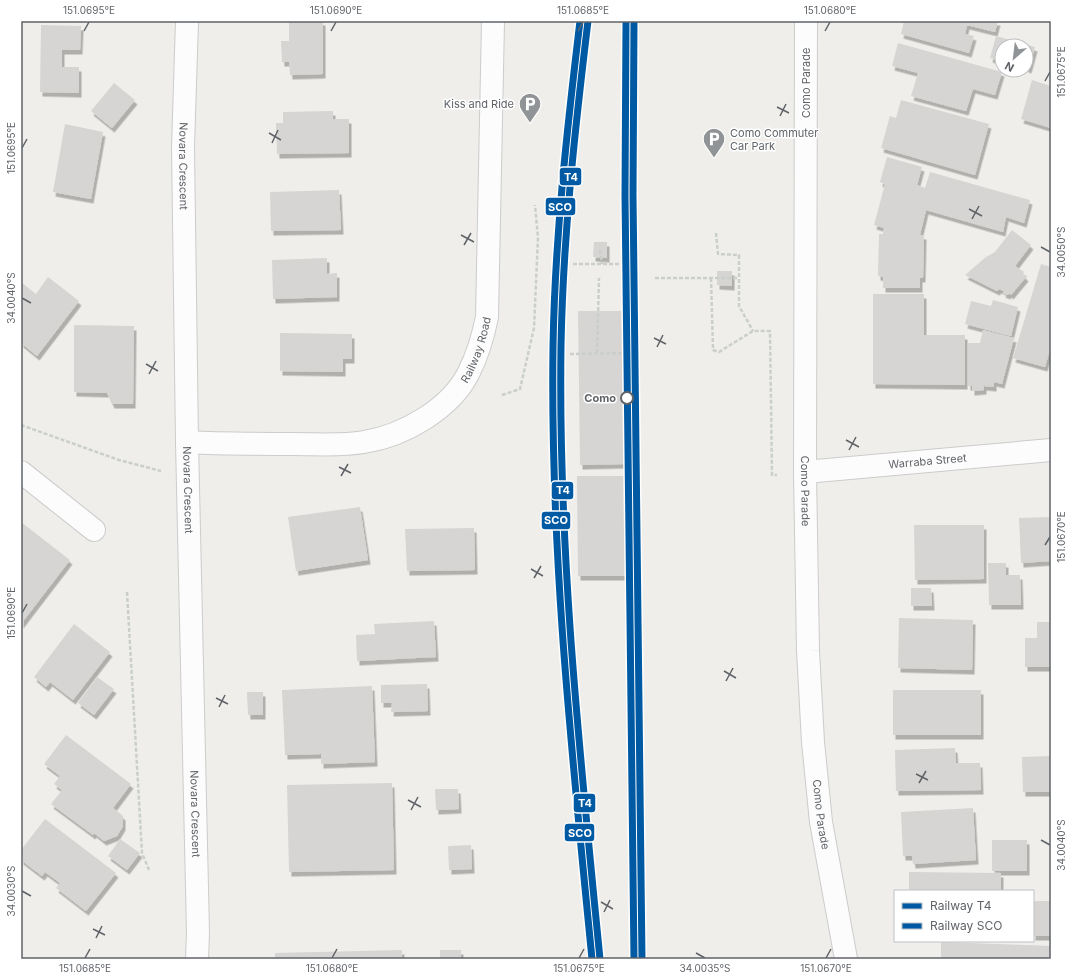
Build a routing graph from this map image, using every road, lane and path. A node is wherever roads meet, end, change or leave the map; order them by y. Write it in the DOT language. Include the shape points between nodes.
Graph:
graph roads {
  1 [pos="187,21"];
  2 [pos="493,21"];
  3 [pos="806,21"];
  4 [pos="535,205"];
  5 [pos="716,234"];
  6 [pos="600,250"];
  7 [pos="573,264"];
  8 [pos="602,264"];
  9 [pos="626,264"];
  10 [pos="599,278"];
  11 [pos="655,278"];
  12 [pos="711,278"];
  13 [pos="739,278"];
  14 [pos="753,331"];
  15 [pos="597,353"];
  16 [pos="627,353"];
  17 [pos="570,354"];
  18 [pos="502,395"];
  19 [pos="21,425"];
  20 [pos="187,442"];
  21 [pos="1051,450"];
  22 [pos="136,465"];
  23 [pos="21,472"];
  24 [pos="805,472"];
  25 [pos="94,530"];
  26 [pos="127,592"];
  27 [pos="149,870"];
  28 [pos="197,959"];
  29 [pos="846,959"];
  1 -- 20 [label="street, Novara Crescent" via="183,148"];
  2 -- 20 [label="street, Railway Road" via="487,317 481,344 468,374 434,413 389,437 363,443 336,444"];
  3 -- 24 [label="street, Como Parade"];
  4 -- 18 [label="path" via="538,238 534,328 520,389"];
  5 -- 13 [label="path" via="718,254 739,255"];
  6 -- 8 [label="path"];
  7 -- 8 [label="path"];
  8 -- 9 [label="path"];
  10 -- 15 [label="path"];
  11 -- 12 [label="path"];
  12 -- 13 [label="path"];
  12 -- 14 [label="path" via="713,350 719,352"];
  13 -- 14 [label="path" via="739,306"];
  14 -- 24 [label="path" via="770,331 772,475"];
  15 -- 16 [label="path"];
  15 -- 17 [label="path"];
  19 -- 22 [label="path"];
  20 -- 28 [label="street, Novara Crescent"];
  21 -- 24 [label="street, Warraba Street"];
  23 -- 25 [label="street"];
  24 -- 29 [label="street, Como Parade" via="812,742 821,822"];
  26 -- 27 [label="path" via="142,854"];
}
